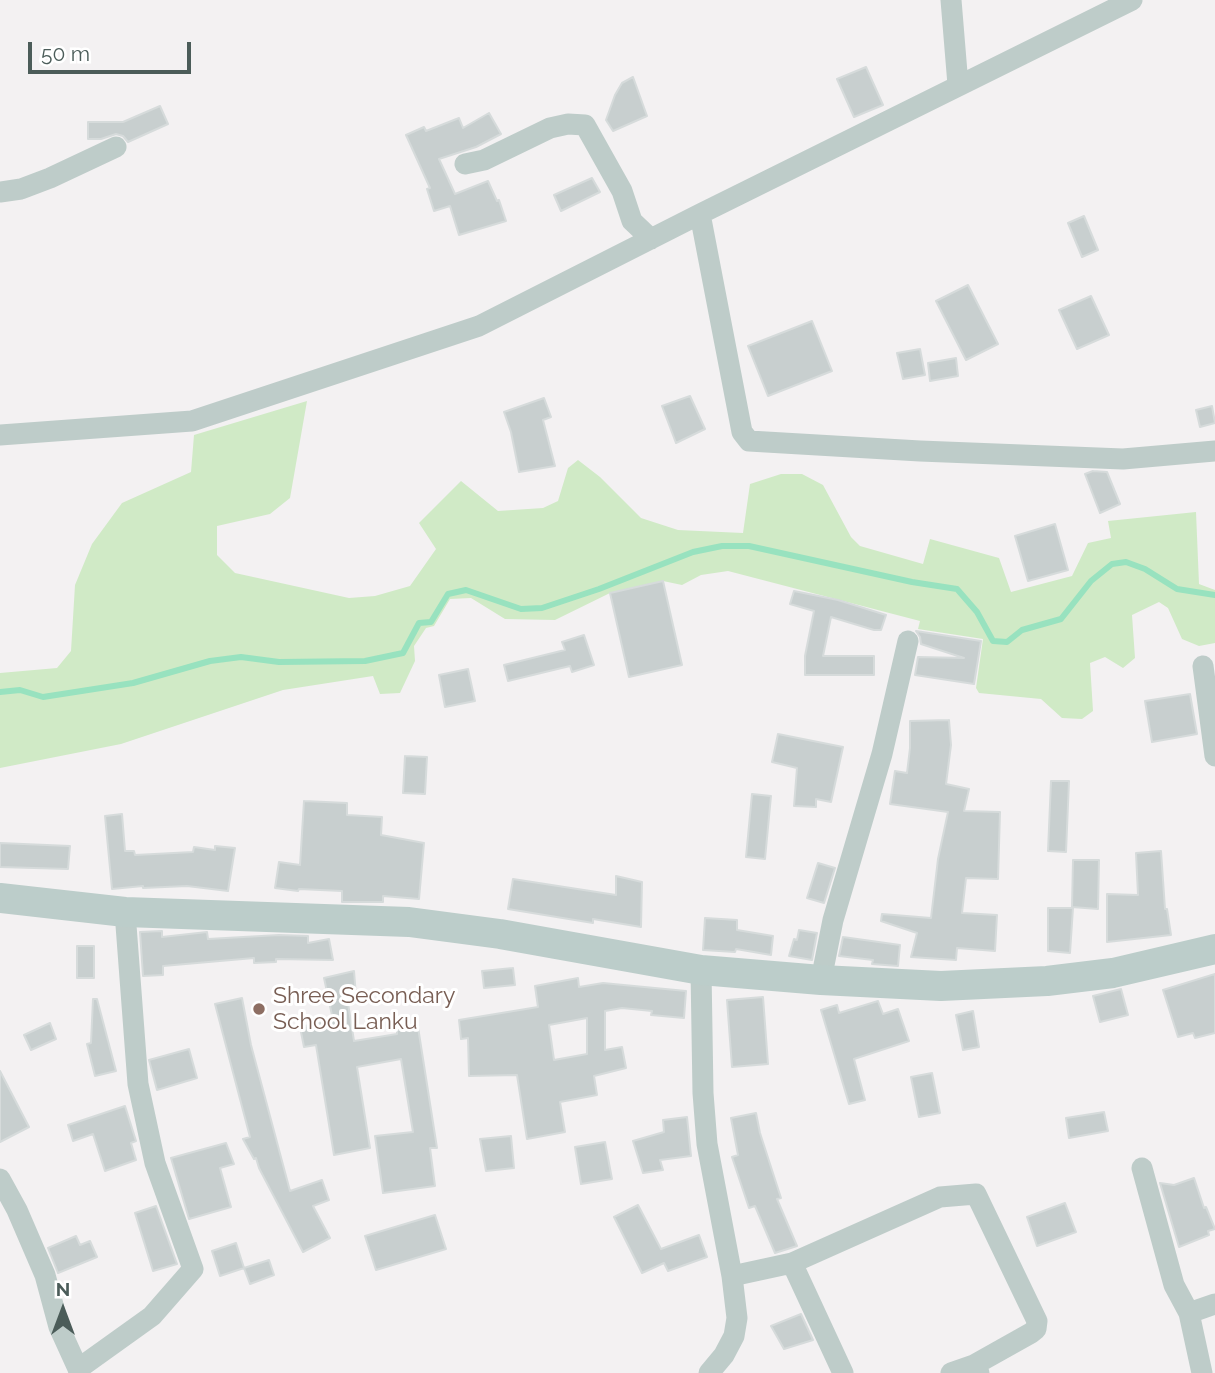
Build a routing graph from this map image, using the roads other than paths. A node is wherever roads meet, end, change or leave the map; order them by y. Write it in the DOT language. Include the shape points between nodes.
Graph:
graph roads {
  1 [pos="951,0"];
  2 [pos="1132,0"];
  3 [pos="958,85"];
  4 [pos="116,147"];
  5 [pos="465,164"];
  6 [pos="0,192"];
  7 [pos="700,214"];
  8 [pos="651,239"];
  9 [pos="0,435"];
  10 [pos="1215,451"];
  11 [pos="908,641"];
  12 [pos="1203,666"];
  13 [pos="1215,756"];
  14 [pos="0,898"];
  15 [pos="125,912"];
  16 [pos="1215,949"];
  17 [pos="701,970"];
  18 [pos="821,980"];
  19 [pos="1142,1168"];
  20 [pos="0,1179"];
  21 [pos="792,1264"];
  22 [pos="732,1276"];
  23 [pos="1215,1304"];
  24 [pos="1189,1313"];
  25 [pos="976,1369"];
  26 [pos="79,1371"];
  27 [pos="709,1373"];
  28 [pos="844,1373"];
  29 [pos="951,1373"];
  30 [pos="1202,1373"];
  1 -- 3 [label="street"];
  2 -- 3 [label="street"];
  3 -- 7 [label="street"];
  4 -- 6 [label="street" via="50,178"];
  5 -- 8 [label="street" via="484,160 550,128 585,125 622,191 632,221"];
  7 -- 8 [label="street"];
  7 -- 10 [label="street" via="742,432 749,440 1123,459"];
  8 -- 9 [label="street" via="479,326 192,421"];
  11 -- 18 [label="street"];
  12 -- 13 [label="street"];
  14 -- 15 [label="street"];
  15 -- 17 [label="street" via="409,922"];
  15 -- 26 [label="street" via="138,1084 155,1163 193,1269 152,1316"];
  16 -- 18 [label="street" via="1113,973 1046,981 941,986"];
  17 -- 18 [label="street"];
  17 -- 22 [label="street" via="707,1144"];
  19 -- 24 [label="street" via="1174,1285"];
  20 -- 26 [label="street" via="44,1275 59,1327"];
  21 -- 22 [label="street"];
  21 -- 25 [label="street" via="940,1197 976,1194 1037,1321 1031,1333"];
  21 -- 28 [label="street"];
  22 -- 27 [label="street" via="737,1318 734,1336"];
  23 -- 24 [label="street"];
  24 -- 30 [label="street"];
  25 -- 29 [label="street"];
}
